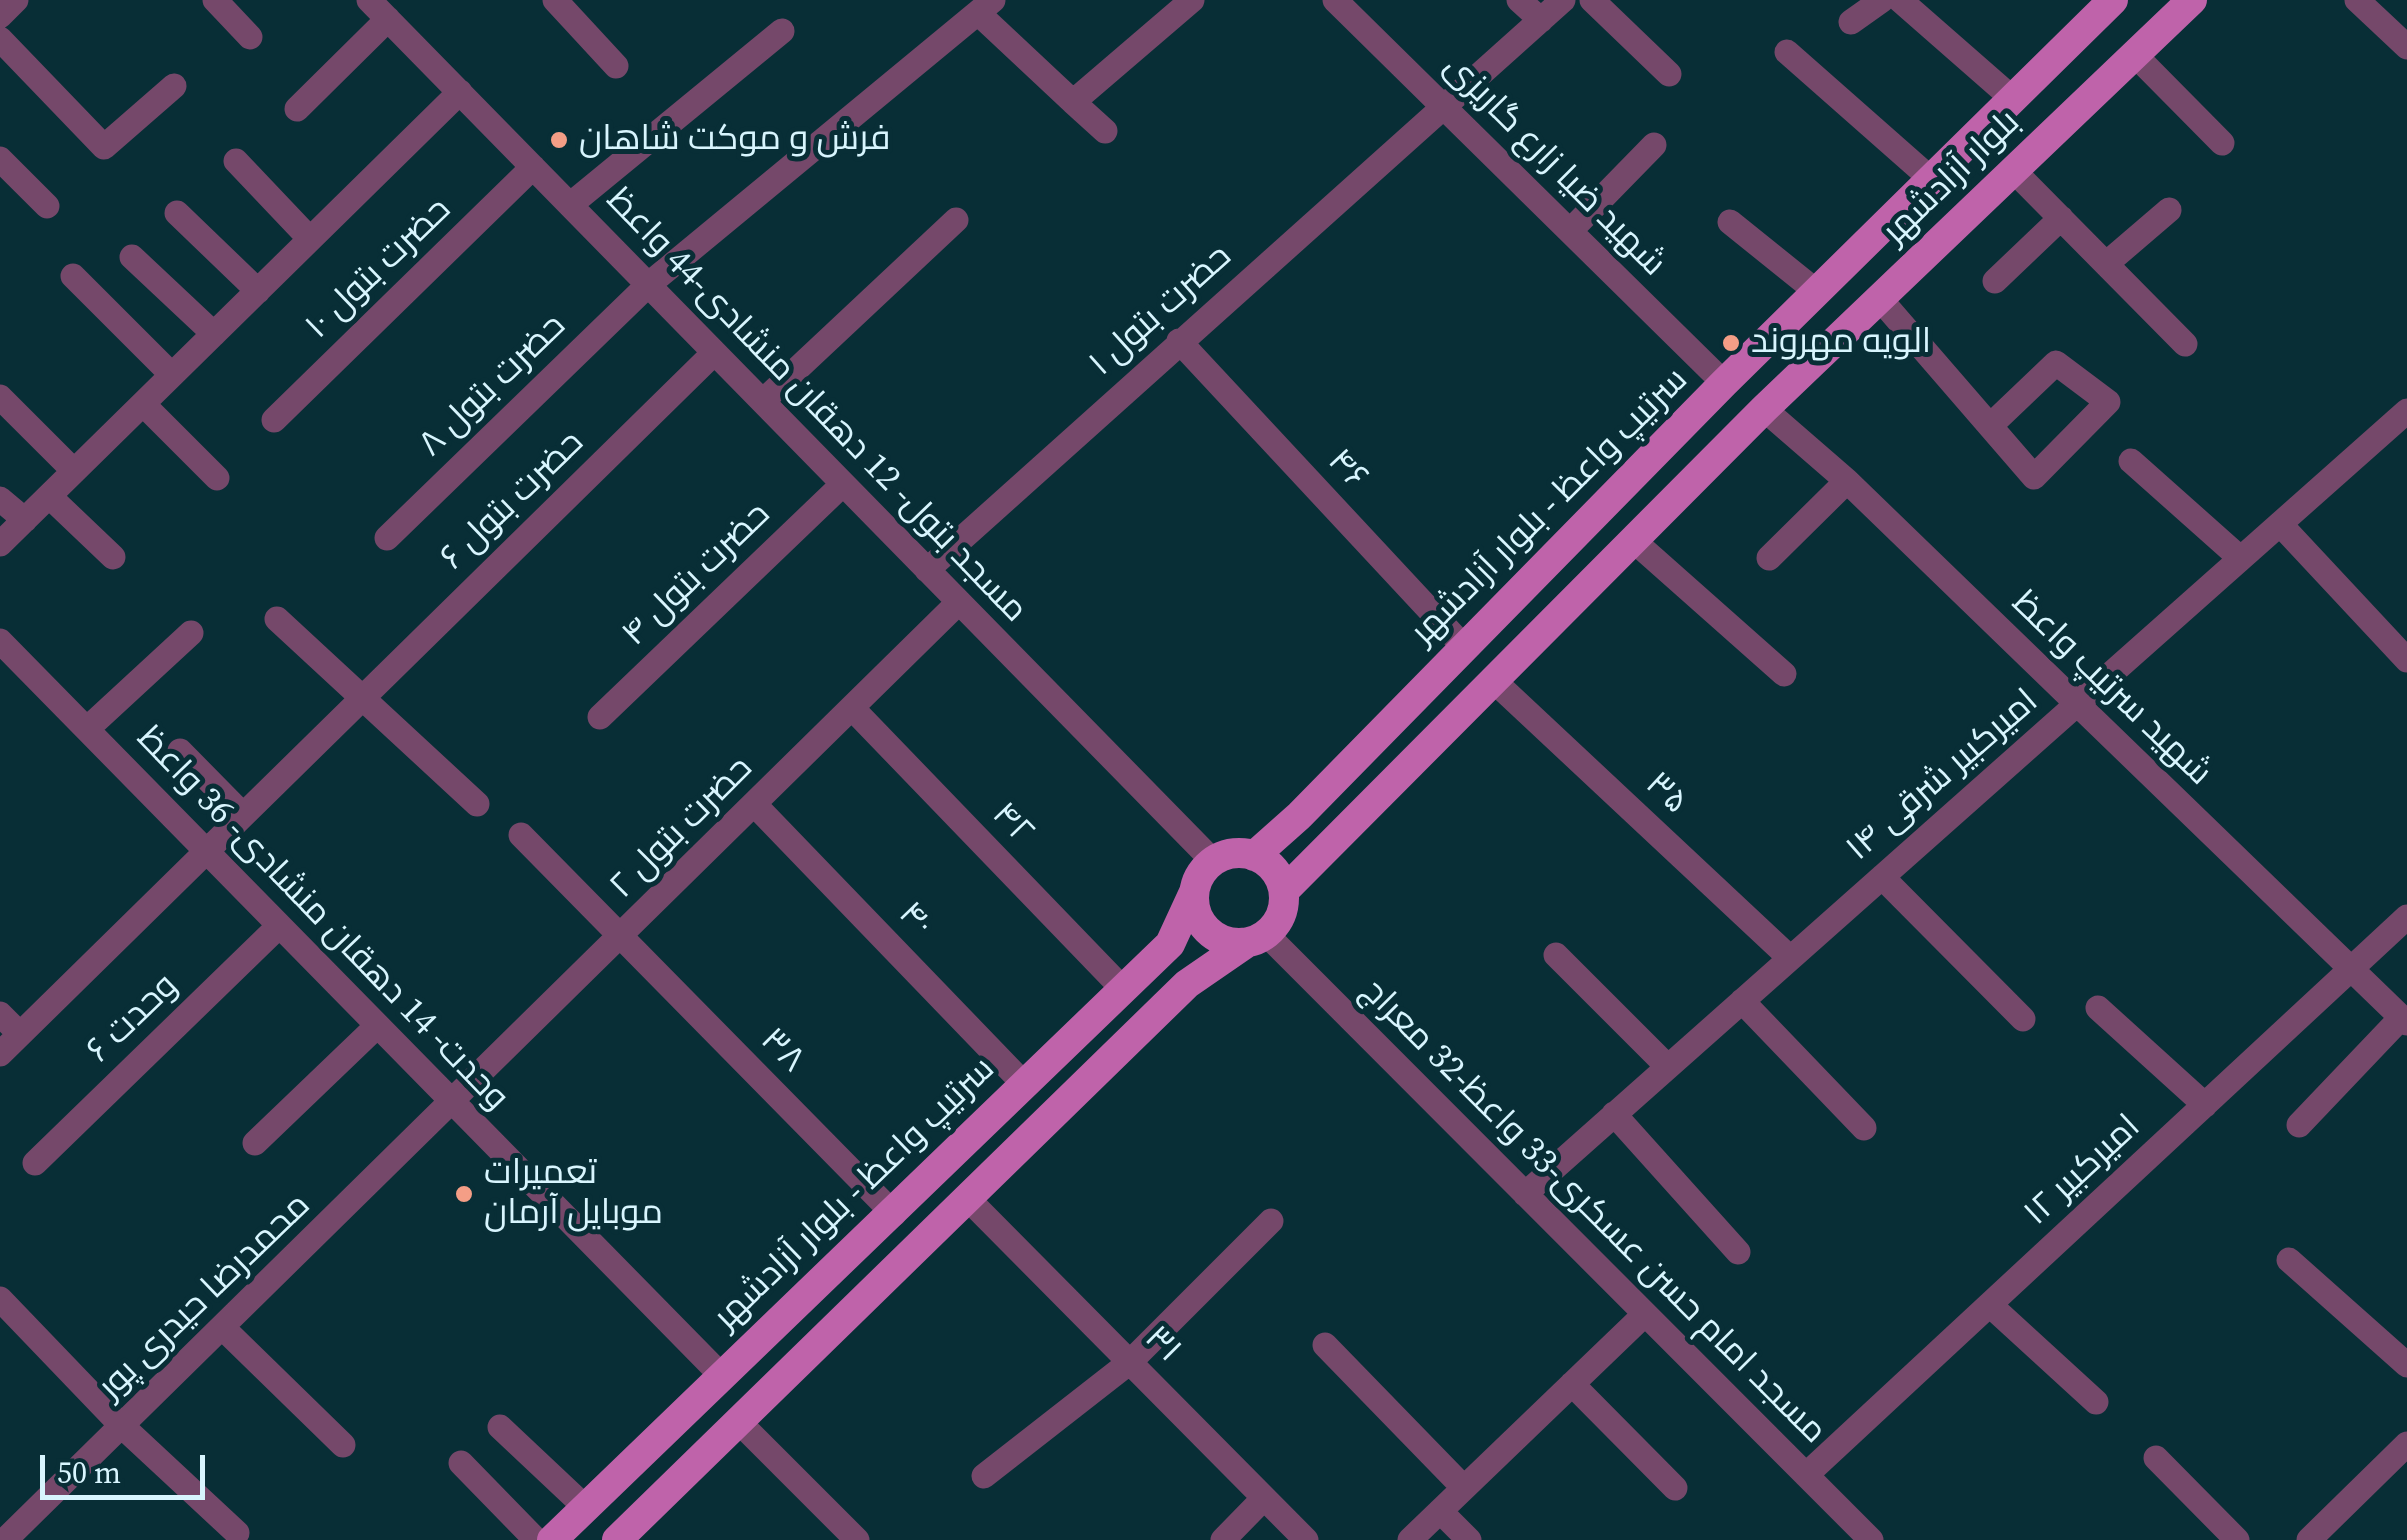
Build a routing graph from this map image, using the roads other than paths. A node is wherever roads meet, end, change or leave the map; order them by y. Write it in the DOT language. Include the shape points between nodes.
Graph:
graph roads {
  1 [pos="16,0"];
  2 [pos="215,0"];
  3 [pos="369,0"];
  4 [pos="554,0"];
  5 [pos="1192,0"];
  6 [pos="1335,0"];
  7 [pos="1520,0"];
  8 [pos="1563,0"];
  9 [pos="1592,0"];
  10 [pos="1882,0"];
  11 [pos="1900,0"];
  12 [pos="2112,0"];
  13 [pos="2192,0"];
  14 [pos="2357,0"];
  15 [pos="986,6"];
  16 [pos="0,16"];
  17 [pos="388,19"];
  18 [pos="1540,20"];
  19 [pos="1851,22"];
  20 [pos="782,31"];
  21 [pos="250,37"];
  22 [pos="0,39"];
  23 [pos="2407,47"];
  24 [pos="1787,52"];
  25 [pos="2134,55"];
  26 [pos="616,66"];
  27 [pos="1669,74"];
  28 [pos="174,86"];
  29 [pos="460,92"];
  30 [pos="2013,99"];
  31 [pos="1073,102"];
  32 [pos="1443,106"];
  33 [pos="297,110"];
  34 [pos="1105,131"];
  35 [pos="2222,143"];
  36 [pos="1654,145"];
  37 [pos="0,159"];
  38 [pos="236,161"];
  39 [pos="533,168"];
  40 [pos="2014,171"];
  41 [pos="1931,179"];
  42 [pos="570,205"];
  43 [pos="47,206"];
  44 [pos="2169,210"];
  45 [pos="177,212"];
  46 [pos="2060,218"];
  47 [pos="956,220"];
  48 [pos="1730,222"];
  49 [pos="1570,231"];
  50 [pos="310,240"];
  51 [pos="132,257"];
  52 [pos="2106,264"];
  53 [pos="73,276"];
  54 [pos="1994,281"];
  55 [pos="648,284"];
  56 [pos="258,291"];
  57 [pos="1817,292"];
  58 [pos="1880,299"];
  59 [pos="214,334"];
  60 [pos="1179,342"];
  61 [pos="2185,344"];
  62 [pos="714,352"];
  63 [pos="172,374"];
  64 [pos="1724,382"];
  65 [pos="0,396"];
  66 [pos="762,401"];
  67 [pos="143,404"];
  68 [pos="1764,409"];
  69 [pos="274,420"];
  70 [pos="1990,426"];
  71 [pos="2401,427"];
  72 [pos="2131,461"];
  73 [pos="74,472"];
  74 [pos="217,478"];
  75 [pos="1847,481"];
  76 [pos="844,484"];
  77 [pos="49,496"];
  78 [pos="0,499"];
  79 [pos="25,520"];
  80 [pos="2280,524"];
  81 [pos="387,538"];
  82 [pos="1634,540"];
  83 [pos="0,544"];
  84 [pos="113,557"];
  85 [pos="1768,558"];
  86 [pos="2240,558"];
  87 [pos="927,570"];
  88 [pos="959,602"];
  89 [pos="276,620"];
  90 [pos="191,633"];
  91 [pos="0,641"];
  92 [pos="1464,647"];
  93 [pos="2407,660"];
  94 [pos="1784,674"];
  95 [pos="1494,681"];
  96 [pos="362,699"];
  97 [pos="2077,705"];
  98 [pos="852,708"];
  99 [pos="600,717"];
  100 [pos="87,729"];
  101 [pos="180,751"];
  102 [pos="477,804"];
  103 [pos="755,805"];
  104 [pos="244,815"];
  105 [pos="521,834"];
  106 [pos="206,851"];
  107 [pos="1254,856"];
  108 [pos="1213,861"];
  109 [pos="1882,877"];
  110 [pos="1284,891"];
  111 [pos="1194,892"];
  112 [pos="2407,917"];
  113 [pos="280,926"];
  114 [pos="620,938"];
  115 [pos="1257,938"];
  116 [pos="1556,955"];
  117 [pos="1790,958"];
  118 [pos="2351,969"];
  119 [pos="1122,988"];
  120 [pos="1742,1001"];
  121 [pos="2098,1008"];
  122 [pos="0,1014"];
  123 [pos="2023,1018"];
  124 [pos="2404,1020"];
  125 [pos="377,1026"];
  126 [pos="20,1034"];
  127 [pos="0,1054"];
  128 [pos="1668,1068"];
  129 [pos="1024,1084"];
  130 [pos="454,1104"];
  131 [pos="2205,1105"];
  132 [pos="1614,1114"];
  133 [pos="2299,1125"];
  134 [pos="1864,1128"];
  135 [pos="255,1144"];
  136 [pos="35,1163"];
  137 [pos="1526,1194"];
  138 [pos="969,1200"];
  139 [pos="894,1214"];
  140 [pos="1271,1221"];
  141 [pos="1738,1252"];
  142 [pos="2289,1260"];
  143 [pos="0,1300"];
  144 [pos="1990,1304"];
  145 [pos="1645,1314"];
  146 [pos="223,1328"];
  147 [pos="1325,1344"];
  148 [pos="1130,1362"];
  149 [pos="2407,1365"];
  150 [pos="720,1374"];
  151 [pos="1572,1384"];
  152 [pos="2096,1402"];
  153 [pos="740,1424"];
  154 [pos="122,1426"];
  155 [pos="500,1427"];
  156 [pos="2407,1444"];
  157 [pos="343,1445"];
  158 [pos="2156,1458"];
  159 [pos="460,1463"];
  160 [pos="1806,1475"];
  161 [pos="984,1476"];
  162 [pos="1464,1488"];
  163 [pos="1675,1488"];
  164 [pos="1264,1498"];
  165 [pos="585,1507"];
  166 [pos="1440,1511"];
  167 [pos="237,1533"];
  168 [pos="5,1540"];
  169 [pos="536,1540"];
  170 [pos="552,1540"];
  171 [pos="617,1540"];
  172 [pos="857,1540"];
  173 [pos="1223,1540"];
  174 [pos="1306,1540"];
  175 [pos="1410,1540"];
  176 [pos="1469,1540"];
  177 [pos="1871,1540"];
  178 [pos="2238,1540"];
  179 [pos="2309,1540"];
  1 -- 16 [label="street"];
  2 -- 21 [label="street"];
  3 -- 17 [label="street, مسجد بتول- 12 دهقان منشادی-44 واعظ"];
  4 -- 26 [label="street"];
  5 -- 31 [label="street"];
  6 -- 32 [label="street, شهید ضیا زارع گاریزی"];
  7 -- 18 [label="street"];
  8 -- 18 [label="street, حضرت بتول ۱"];
  9 -- 27 [label="street"];
  10 -- 19 [label="street"];
  11 -- 30 [label="street"];
  12 -- 30 [label="main road, سرتیپ واعظ - بلوار آزادشهر"];
  13 -- 25 [label="main road, بلوار آزادشهر"];
  14 -- 23 [label="street"];
  15 -- 31 [label="street"];
  15 -- 55 [label="street, حضرت بتول ۸"];
  17 -- 29 [label="street, مسجد بتول- 12 دهقان منشادی-44 واعظ"];
  17 -- 33 [label="street"];
  18 -- 32 [label="street, حضرت بتول ۱"];
  20 -- 42 [label="street"];
  22 -- 28 [label="street" via="104,147"];
  24 -- 41 [label="street"];
  25 -- 35 [label="street"];
  25 -- 40 [label="main road, بلوار آزادشهر"];
  29 -- 39 [label="street, مسجد بتول- 12 دهقان منشادی-44 واعظ"];
  29 -- 50 [label="street"];
  30 -- 41 [label="main road, سرتیپ واعظ - بلوار آزادشهر"];
  31 -- 34 [label="street"];
  32 -- 49 [label="street, شهید ضیا زارع گاریزی"];
  32 -- 60 [label="street, حضرت بتول ۱"];
  36 -- 49 [label="street"];
  37 -- 43 [label="street"];
  38 -- 50 [label="street"];
  39 -- 42 [label="street, مسجد بتول- 12 دهقان منشادی-44 واعظ"];
  39 -- 69 [label="street, حضرت بتول ۱۰"];
  40 -- 46 [label="street"];
  40 -- 58 [label="main road, بلوار آزادشهر"];
  41 -- 57 [label="main road, سرتیپ واعظ - بلوار آزادشهر"];
  42 -- 55 [label="street, مسجد بتول- 12 دهقان منشادی-44 واعظ"];
  44 -- 52 [label="street"];
  45 -- 56 [label="street"];
  46 -- 52 [label="street"];
  46 -- 54 [label="street"];
  47 -- 66 [label="street"];
  48 -- 57 [label="street"];
  49 -- 64 [label="street, شهید ضیا زارع گاریزی"];
  50 -- 56 [label="street"];
  51 -- 59 [label="street"];
  52 -- 61 [label="street"];
  53 -- 63 [label="street"];
  55 -- 62 [label="street, مسجد بتول- 12 دهقان منشادی-44 واعظ"];
  55 -- 81 [label="street, حضرت بتول ۸"];
  56 -- 59 [label="street"];
  57 -- 64 [label="main road, سرتیپ واعظ - بلوار آزادشهر"];
  58 -- 68 [label="main road, بلوار آزادشهر"];
  58 -- 70 [label="street"];
  59 -- 63 [label="street"];
  60 -- 87 [label="street, حضرت بتول ۱"];
  60 -- 92 [label="street, ۴۶"];
  62 -- 66 [label="street, مسجد بتول- 12 دهقان منشادی-44 واعظ"];
  62 -- 96 [label="street, حضرت بتول ۶"];
  63 -- 67 [label="street"];
  64 -- 92 [label="main road, سرتیپ واعظ - بلوار آزادشهر"];
  65 -- 73 [label="street"];
  66 -- 76 [label="street, مسجد بتول- 12 دهقان منشادی-44 واعظ"];
  67 -- 73 [label="street"];
  67 -- 74 [label="street"];
  68 -- 75 [label="street, شهید سرتیپ واعظ"];
  68 -- 82 [label="main road"];
  70 -- 70 [label="street" via="2034,477 2108,402 2056,363"];
  71 -- 80 [label="street, ۱۴ امیرکبیر شرقی"];
  72 -- 86 [label="street"];
  73 -- 77 [label="street"];
  75 -- 85 [label="street"];
  75 -- 97 [label="street, شهید سرتیپ واعظ"];
  76 -- 87 [label="street, مسجد بتول- 12 دهقان منشادی-44 واعظ"];
  76 -- 99 [label="street, حضرت بتول ۴"];
  77 -- 79 [label="street"];
  77 -- 84 [label="street"];
  78 -- 79 [label="street"];
  79 -- 83 [label="street"];
  80 -- 86 [label="street, ۱۴ امیرکبیر شرقی"];
  80 -- 93 [label="street"];
  82 -- 94 [label="street"];
  82 -- 95 [label="main road"];
  86 -- 97 [label="street, ۱۴ امیرکبیر شرقی"];
  87 -- 88 [label="street, مسجد بتول- 12 دهقان منشادی-44 واعظ"];
  88 -- 98 [label="street, حضرت بتول ۲"];
  88 -- 108 [label="street, مسجد بتول- 12 دهقان منشادی-44 واعظ"];
  89 -- 96 [label="street"];
  90 -- 100 [label="street"];
  91 -- 100 [label="street, وحدت- 14 دهقان منشادی- 36 واعظ"];
  92 -- 107 [label="main road, سرتیپ واعظ - بلوار آزادشهر"];
  95 -- 110 [label="main road"];
  95 -- 117 [label="street, ۳۵"];
  96 -- 102 [label="street"];
  96 -- 104 [label="street, حضرت بتول ۶"];
  97 -- 109 [label="street, ۱۴ امیرکبیر شرقی"];
  97 -- 118 [label="street, شهید سرتیپ واعظ"];
  98 -- 103 [label="street, حضرت بتول ۲"];
  98 -- 119 [label="street, ۴۲"];
  100 -- 106 [label="street, وحدت- 14 دهقان منشادی- 36 واعظ"];
  101 -- 104 [label="street"];
  103 -- 114 [label="street, حضرت بتول ۲"];
  103 -- 129 [label="street, ۴۰"];
  104 -- 106 [label="street, حضرت بتول ۶"];
  105 -- 114 [label="street, ۳۸"];
  106 -- 113 [label="street, وحدت- 14 دهقان منشادی- 36 واعظ"];
  106 -- 126 [label="street, حضرت بتول ۶"];
  107 -- 108 [label="main road"];
  107 -- 110 [label="main road" via="1274,869"];
  108 -- 111 [label="main road"];
  109 -- 117 [label="street, ۱۴ امیرکبیر شرقی"];
  109 -- 123 [label="street"];
  110 -- 115 [label="main road" via="1281,915"];
  111 -- 115 [label="main road" via="1208,931 1234,942"];
  111 -- 119 [label="main road, سرتیپ واعظ - بلوار آزادشهر" via="1170,944"];
  112 -- 118 [label="street, امیرکبیر ۱۲"];
  113 -- 125 [label="street, وحدت- 14 دهقان منشادی- 36 واعظ"];
  113 -- 136 [label="street, وحدت ۶"];
  114 -- 130 [label="street, حضرت بتول ۲"];
  114 -- 139 [label="street, ۳۸"];
  115 -- 137 [label="street, مسجد امام حسن عسکری-33 واعظ-32 معراج"];
  115 -- 138 [label="main road" via="1187,984"];
  116 -- 128 [label="street"];
  117 -- 120 [label="street, ۱۴ امیرکبیر شرقی"];
  118 -- 124 [label="street, شهید سرتیپ واعظ"];
  118 -- 131 [label="street, امیرکبیر ۱۲"];
  119 -- 129 [label="main road, سرتیپ واعظ - بلوار آزادشهر"];
  120 -- 128 [label="street, ۱۴ امیرکبیر شرقی"];
  120 -- 134 [label="street"];
  121 -- 131 [label="street"];
  122 -- 126 [label="street"];
  124 -- 133 [label="street"];
  125 -- 130 [label="street, وحدت- 14 دهقان منشادی- 36 واعظ"];
  125 -- 135 [label="street"];
  126 -- 127 [label="street, حضرت بتول ۶"];
  128 -- 132 [label="street, ۱۴ امیرکبیر شرقی"];
  129 -- 139 [label="main road, سرتیپ واعظ - بلوار آزادشهر"];
  130 -- 146 [label="street, محمدرضا حیدری پور"];
  130 -- 150 [label="street, وحدت- 14 دهقان منشادی- 36 واعظ"];
  131 -- 144 [label="street, امیرکبیر ۱۲"];
  132 -- 137 [label="street, ۱۴ امیرکبیر شرقی"];
  132 -- 141 [label="street"];
  137 -- 145 [label="street, مسجد امام حسن عسکری-33 واعظ-32 معراج"];
  138 -- 148 [label="street, ۳۱"];
  138 -- 153 [label="main road"];
  139 -- 150 [label="main road, سرتیپ واعظ - بلوار آزادشهر"];
  140 -- 148 [label="street"];
  142 -- 149 [label="street"];
  143 -- 154 [label="street"];
  144 -- 152 [label="street"];
  144 -- 160 [label="street, امیرکبیر ۱۲"];
  145 -- 151 [label="street"];
  145 -- 160 [label="street, مسجد امام حسن عسکری-33 واعظ-32 معراج"];
  146 -- 154 [label="street, محمدرضا حیدری پور"];
  146 -- 157 [label="street"];
  147 -- 162 [label="street"];
  148 -- 161 [label="street"];
  148 -- 164 [label="street, ۳۱"];
  150 -- 165 [label="main road, سرتیپ واعظ - بلوار آزادشهر"];
  151 -- 162 [label="street"];
  151 -- 163 [label="street"];
  153 -- 171 [label="main road"];
  153 -- 172 [label="street"];
  154 -- 167 [label="street"];
  154 -- 168 [label="street, محمدرضا حیدری پور"];
  155 -- 165 [label="street"];
  156 -- 179 [label="street"];
  158 -- 178 [label="street"];
  159 -- 169 [label="street"];
  160 -- 177 [label="street, مسجد امام حسن عسکری-33 واعظ-32 معراج"];
  162 -- 166 [label="street"];
  164 -- 173 [label="street"];
  164 -- 174 [label="street, ۳۱"];
  165 -- 170 [label="main road, سرتیپ واعظ - بلوار آزادشهر"];
  166 -- 175 [label="street"];
  166 -- 176 [label="street"];
}
